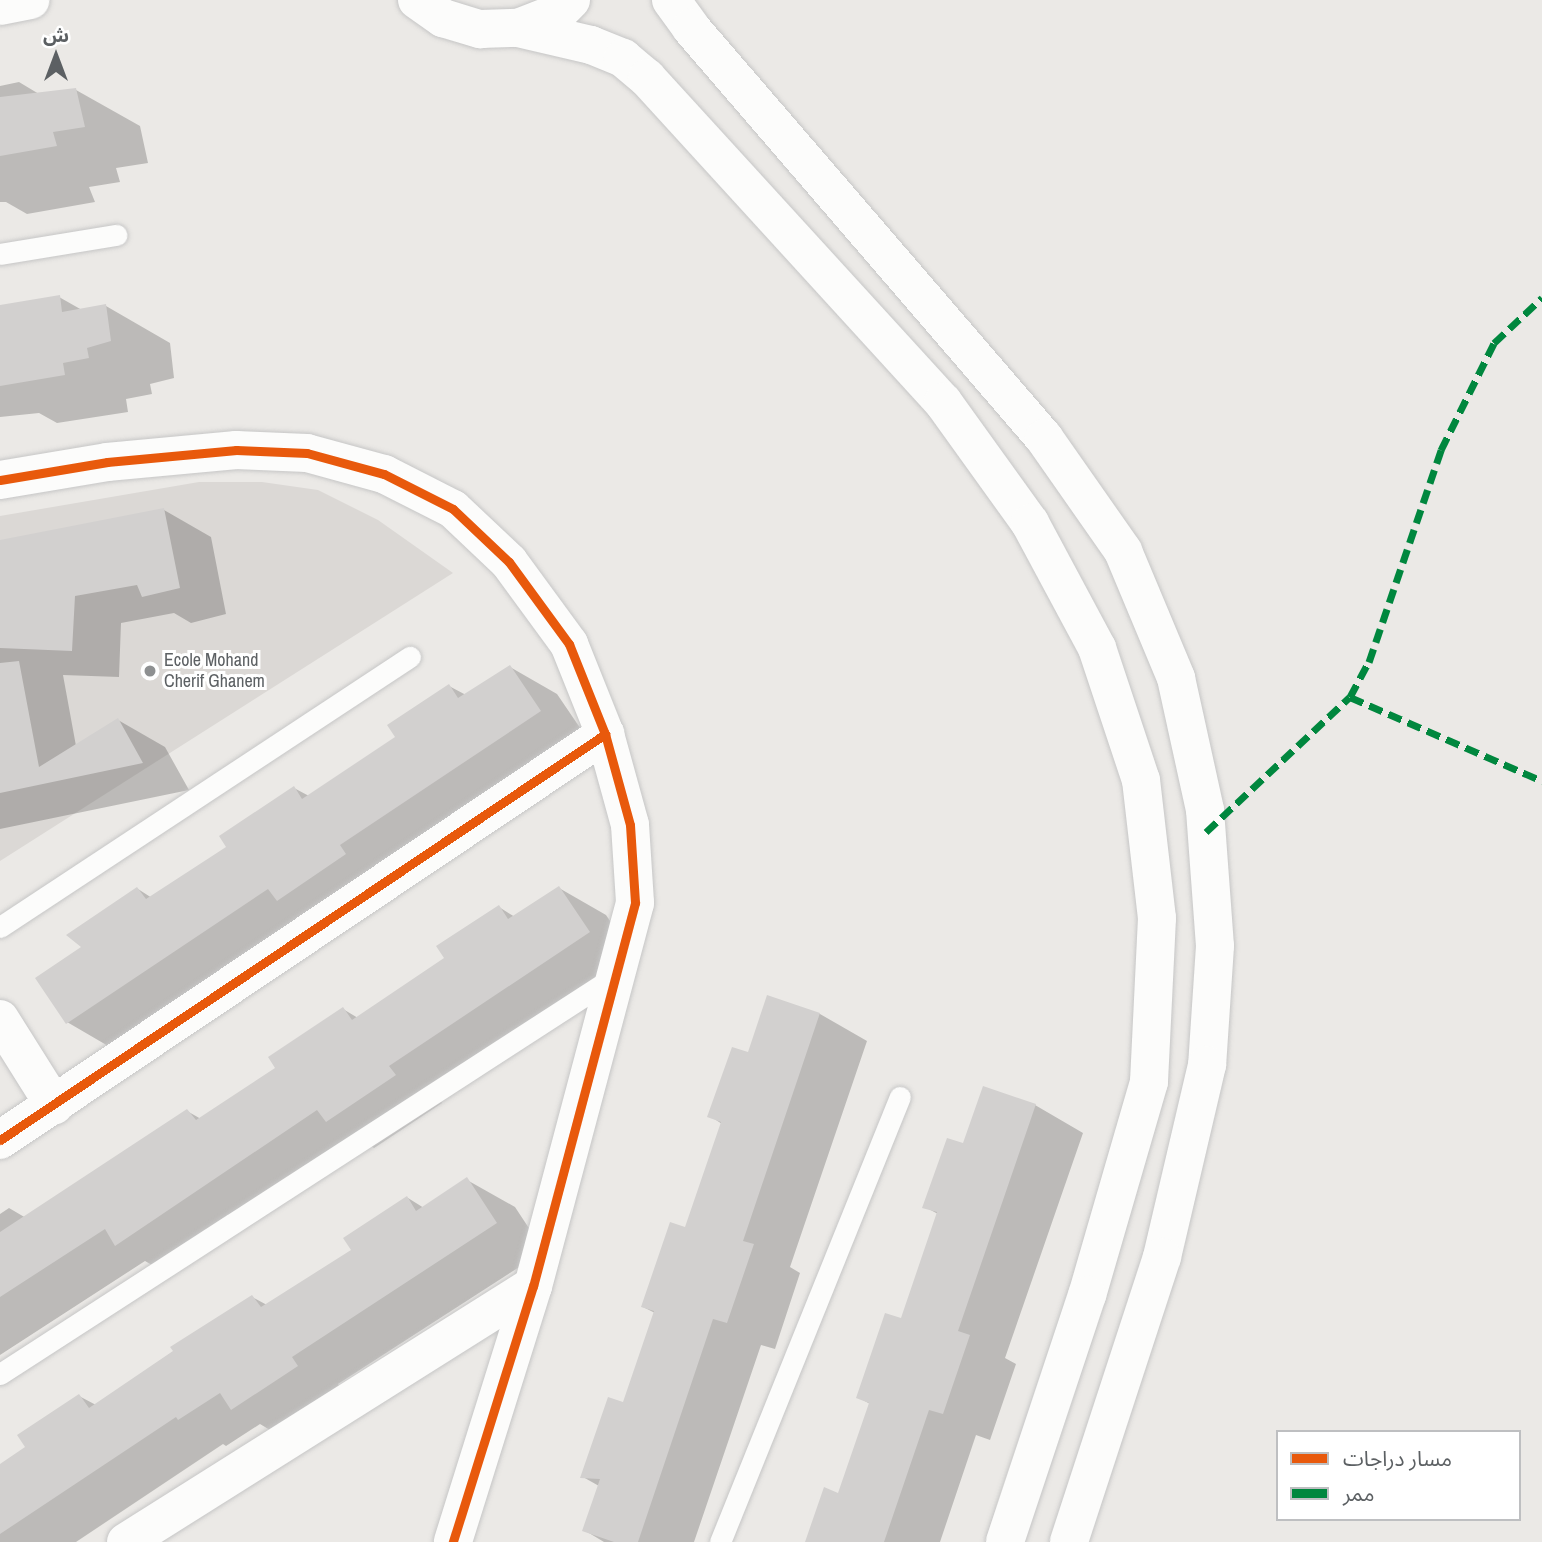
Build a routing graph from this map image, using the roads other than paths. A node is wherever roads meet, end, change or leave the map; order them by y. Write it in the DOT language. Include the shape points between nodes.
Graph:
graph roads {
  1 [pos="30,0"];
  2 [pos="417,0"];
  3 [pos="571,0"];
  4 [pos="671,0"];
  5 [pos="0,6"];
  6 [pos="519,28"];
  7 [pos="116,235"];
  8 [pos="0,254"];
  9 [pos="0,480"];
  10 [pos="410,657"];
  11 [pos="605,734"];
  12 [pos="0,927"];
  13 [pos="618,975"];
  14 [pos="0,1019"];
  15 [pos="900,1097"];
  16 [pos="54,1105"];
  17 [pos="0,1140"];
  18 [pos="533,1286"];
  19 [pos="0,1374"];
  20 [pos="126,1542"];
  21 [pos="453,1542"];
  22 [pos="720,1542"];
  23 [pos="1005,1542"];
  24 [pos="1069,1542"];
  1 -- 5 [label="main road"];
  2 -- 6 [label="main road" via="443,18 480,29"];
  3 -- 6 [label="main road" via="559,12"];
  4 -- 24 [label="main road" via="1044,438 1123,551 1176,678 1205,810 1215,946 1207,1065 1163,1257"];
  6 -- 23 [label="main road" via="591,45 622,58 647,78 943,402 1030,523 1097,648 1141,780 1157,918 1149,1082 1087,1295"];
  7 -- 8 [label="lane"];
  9 -- 11 [label="main road" via="107,462 236,450 307,453 384,474 453,509 509,562 569,644"];
  10 -- 12 [label="lane"];
  11 -- 13 [label="main road" via="630,825 635,903"];
  11 -- 16 [label="main road"];
  13 -- 18 [label="main road"];
  13 -- 19 [label="lane"];
  14 -- 16 [label="main road"];
  15 -- 22 [label="lane"];
  16 -- 17 [label="main road"];
  18 -- 20 [label="main road"];
  18 -- 21 [label="main road"];
}
